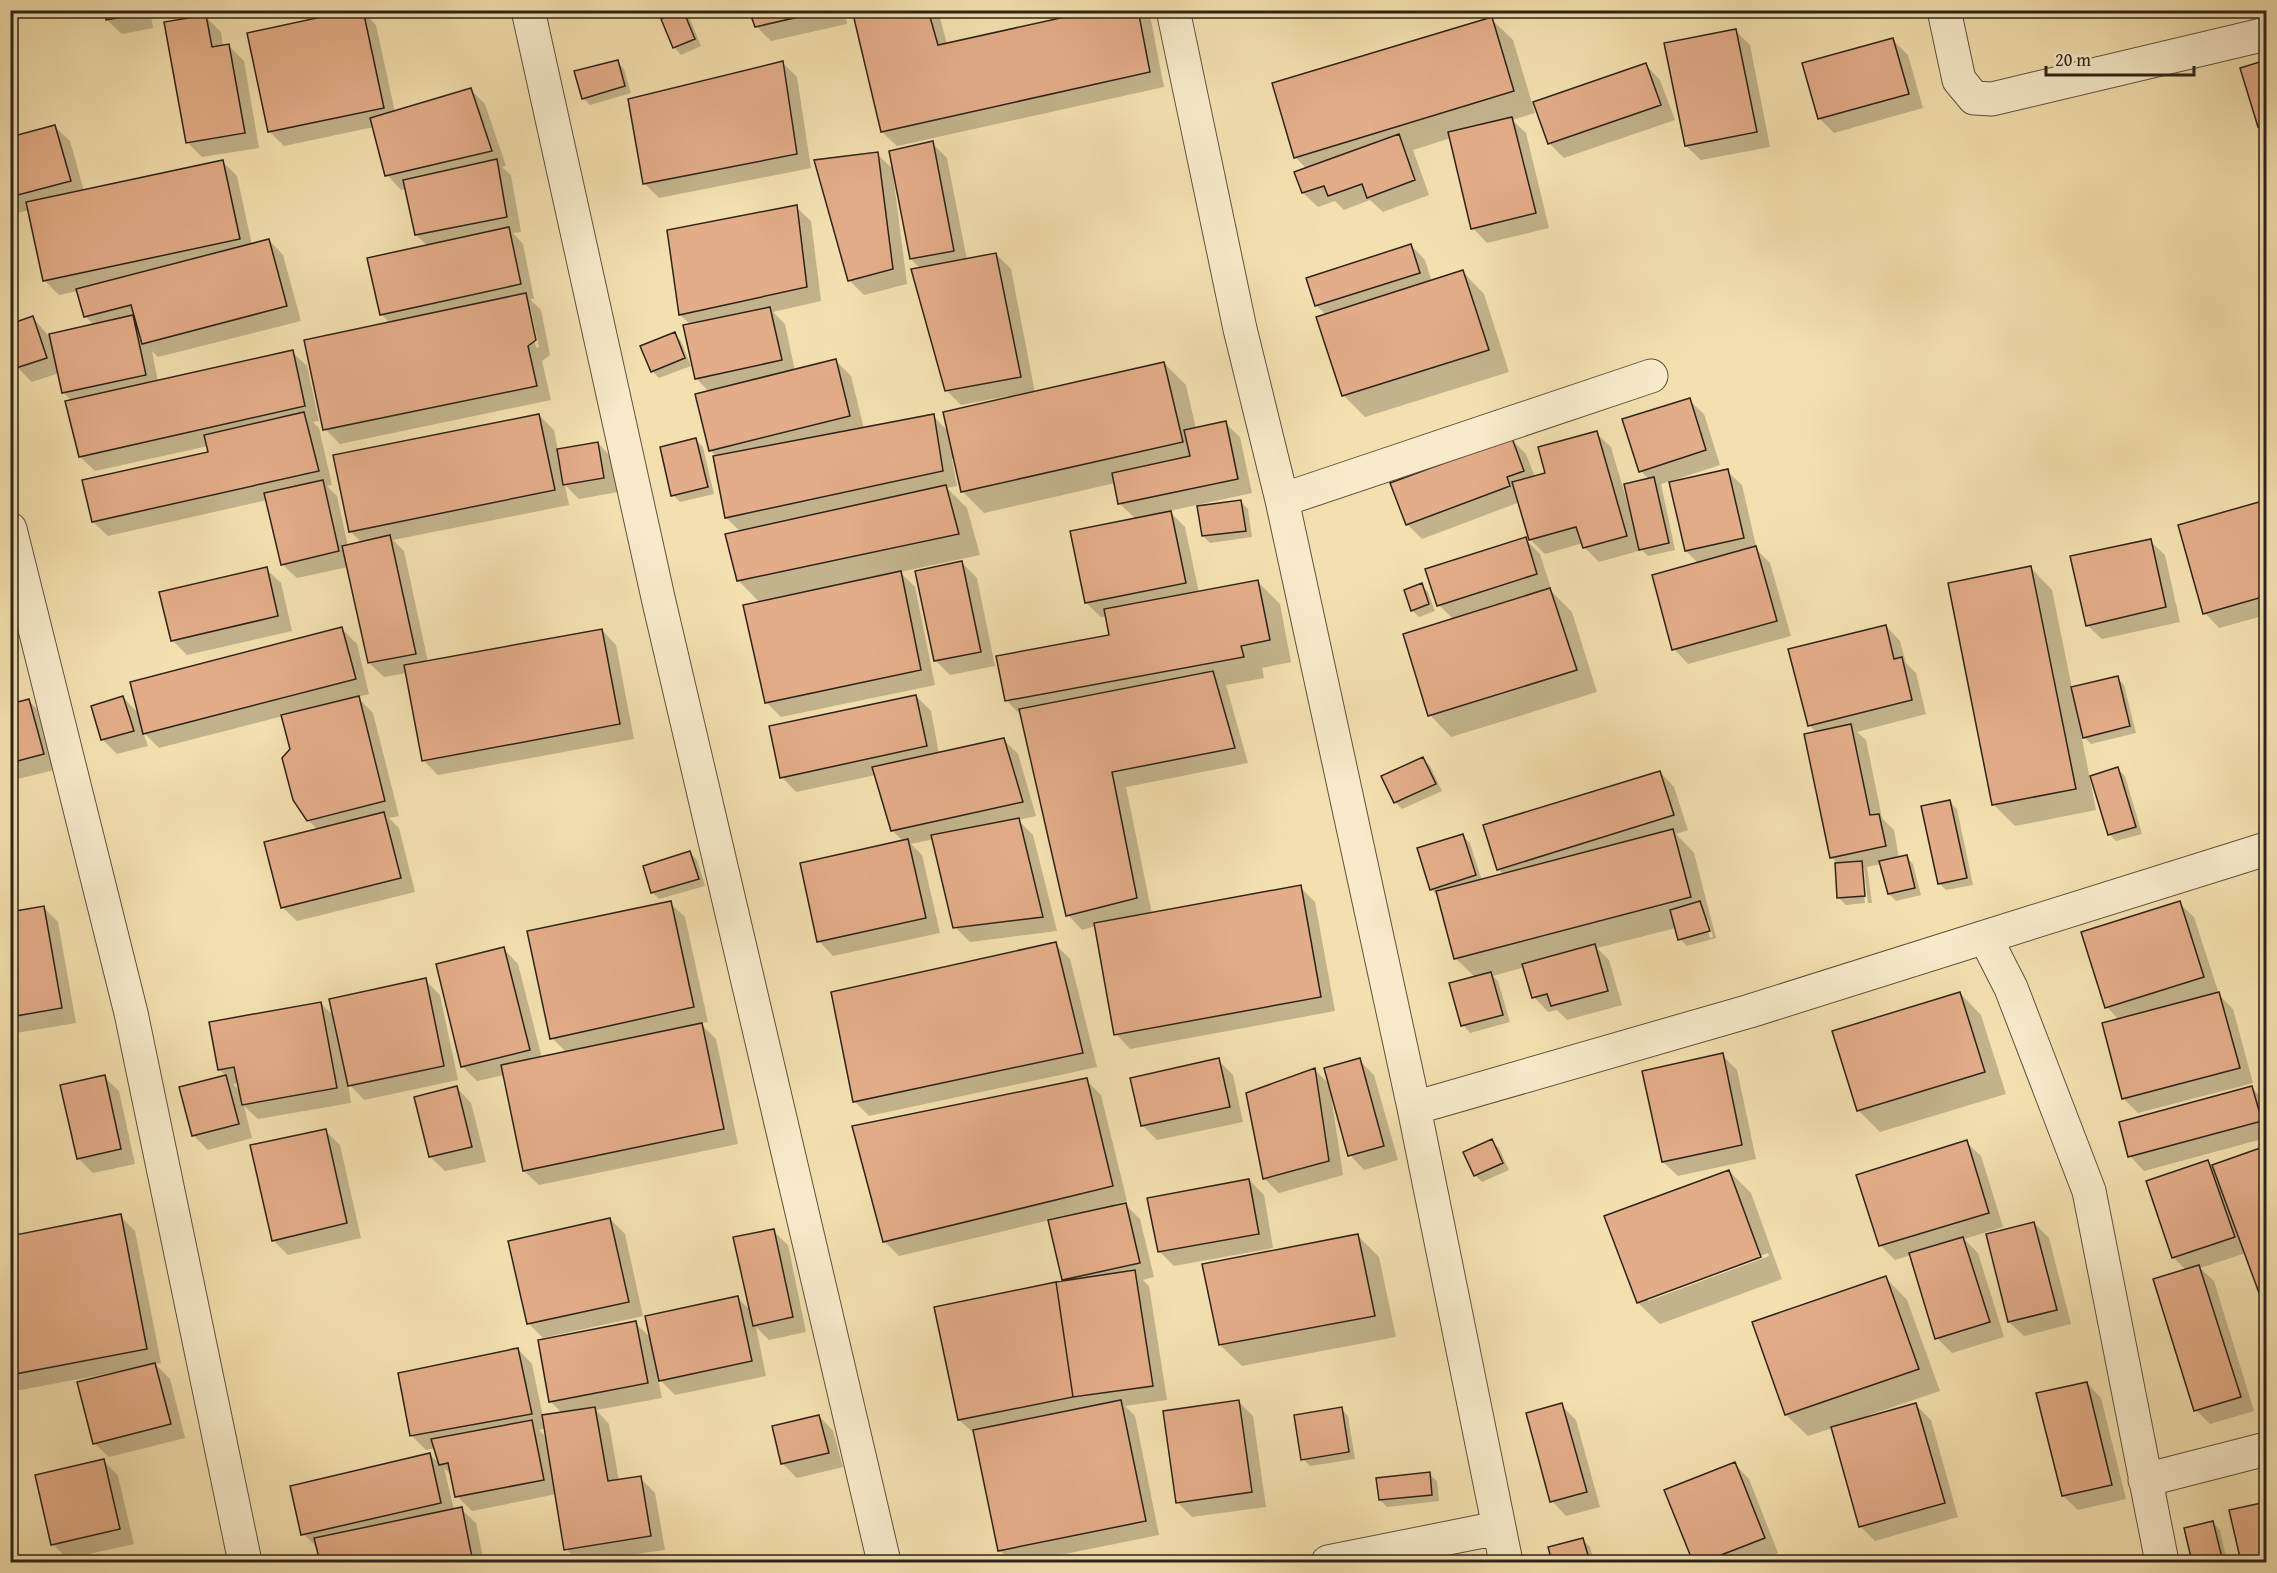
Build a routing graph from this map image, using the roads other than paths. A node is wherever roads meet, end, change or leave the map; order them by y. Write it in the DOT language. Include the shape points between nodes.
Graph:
graph roads {
  1 [pos="528,10"];
  2 [pos="1173,10"];
  3 [pos="1944,10"];
  4 [pos="2266,34"];
  5 [pos="1651,376"];
  6 [pos="1282,500"];
  7 [pos="10,530"];
  8 [pos="2266,849"];
  9 [pos="1985,937"];
  10 [pos="1413,1108"];
  11 [pos="2266,1449"];
  12 [pos="2145,1480"];
  13 [pos="1498,1528"];
  14 [pos="245,1563"];
  15 [pos="885,1563"];
  16 [pos="1328,1563"];
  17 [pos="1506,1563"];
  18 [pos="2162,1563"];
  1 -- 15 [label="street" via="659,602"];
  2 -- 6 [label="street" via="1239,329"];
  3 -- 4 [label="street" via="1959,80 1974,98 1992,99"];
  5 -- 6 [label="street"];
  6 -- 10 [label="street"];
  7 -- 14 [label="street" via="130,1013"];
  8 -- 9 [label="street"];
  9 -- 10 [label="street" via="1750,1011"];
  9 -- 12 [label="street" via="2011,988 2089,1191"];
  10 -- 13 [label="street"];
  11 -- 12 [label="street"];
  12 -- 18 [label="street"];
  13 -- 16 [label="street"];
  13 -- 17 [label="street"];
}
